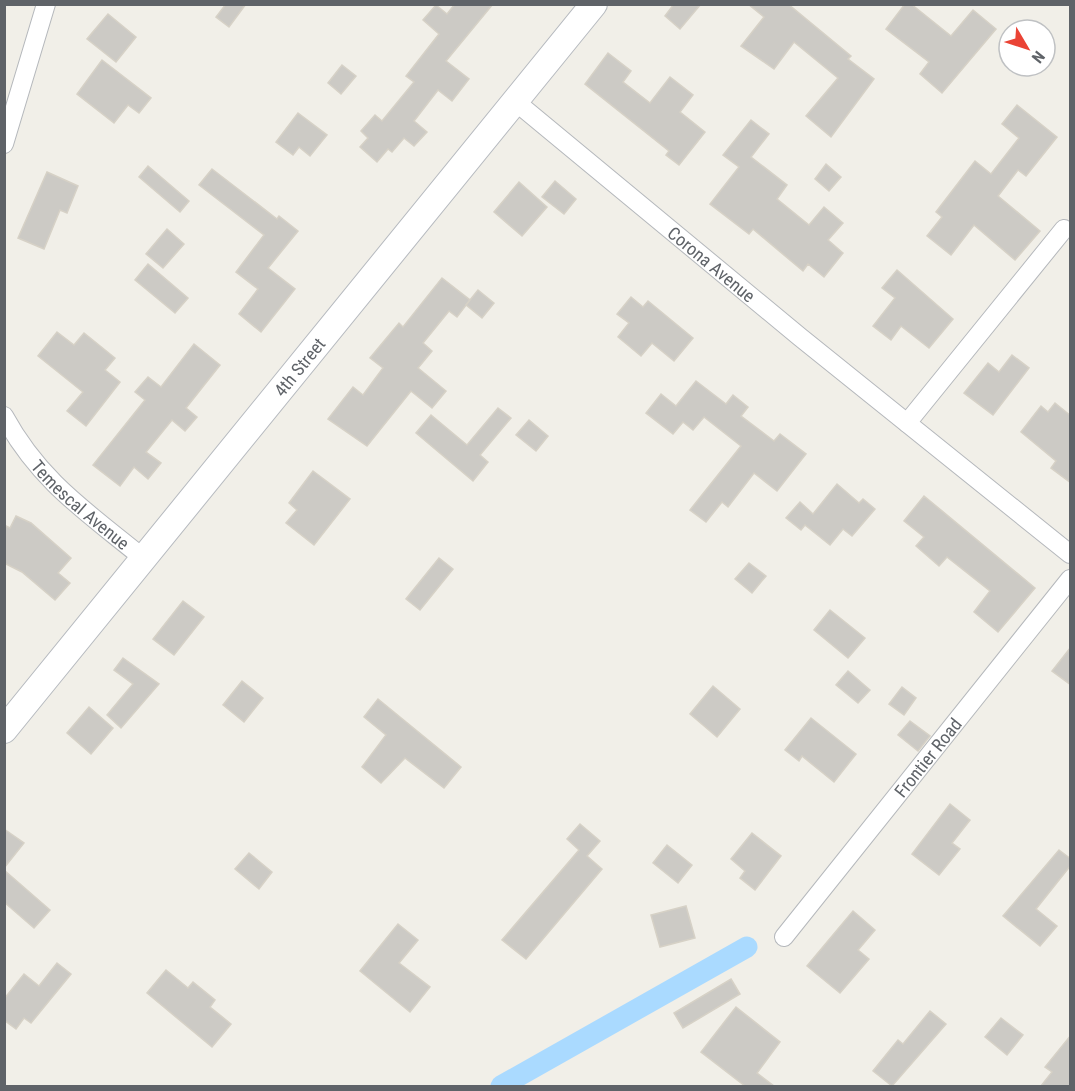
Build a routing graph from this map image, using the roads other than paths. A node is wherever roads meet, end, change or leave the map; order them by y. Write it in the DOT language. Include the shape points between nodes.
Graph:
graph roads {
  1 [pos="46,4"];
  2 [pos="594,4"];
  3 [pos="516,102"];
  4 [pos="4,144"];
  5 [pos="1064,229"];
  6 [pos="4,416"];
  7 [pos="907,423"];
  8 [pos="1071,554"];
  9 [pos="143,558"];
  10 [pos="1071,579"];
  11 [pos="4,730"];
  12 [pos="784,937"];
  1 -- 4 [label="street"];
  2 -- 3 [label="street, 4th Street"];
  3 -- 7 [label="street, Corona Avenue"];
  3 -- 9 [label="street, 4th Street"];
  5 -- 7 [label="street"];
  6 -- 9 [label="street, Temescal Avenue" via="21,448 53,485"];
  7 -- 8 [label="street, Corona Avenue"];
  9 -- 11 [label="street, 4th Street"];
  10 -- 12 [label="street, Frontier Road"];
}
